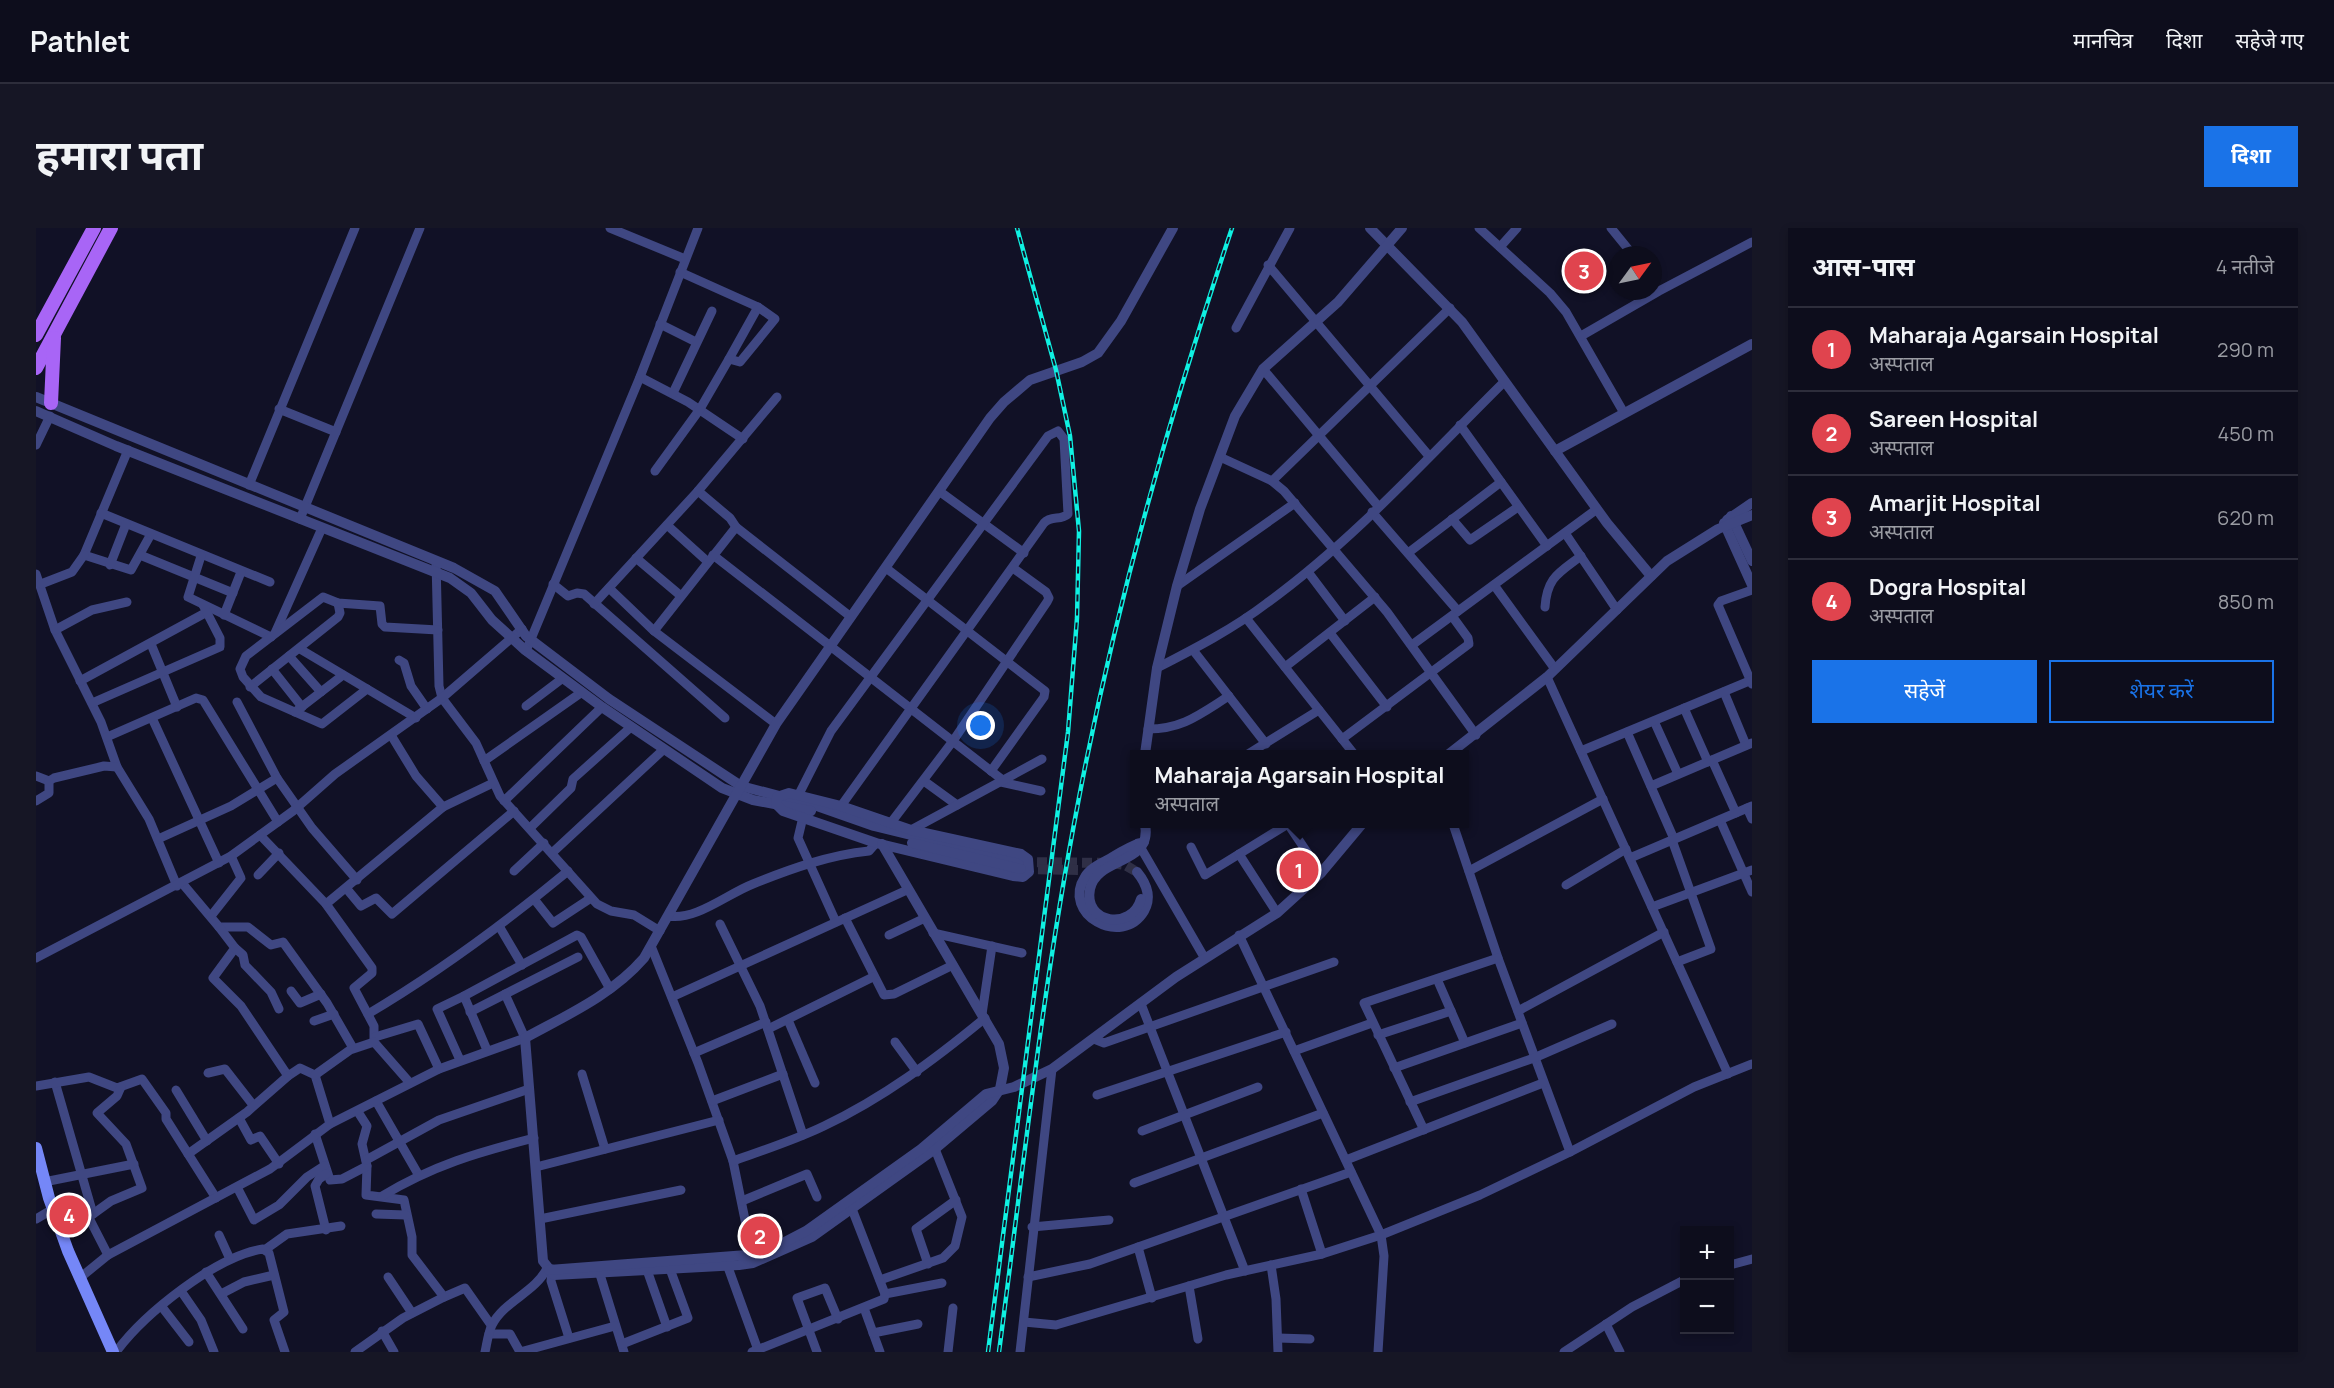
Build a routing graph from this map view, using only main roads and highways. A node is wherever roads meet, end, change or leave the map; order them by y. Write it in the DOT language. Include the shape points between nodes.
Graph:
graph roads {
  1 [pos="94,228"];
  2 [pos="111,228"];
  3 [pos="55,333"];
  4 [pos="36,335"];
  5 [pos="36,368"];
  6 [pos="50,409"];
  7 [pos="36,1148"];
  8 [pos="41,1176"];
  9 [pos="114,1352"];
  1 -- 4 [label="main road"];
  2 -- 3 [label="main road"];
  3 -- 5 [label="main road"];
  3 -- 6 [label="main road"];
  7 -- 8 [label="main road"];
  8 -- 9 [label="main road"];
}
